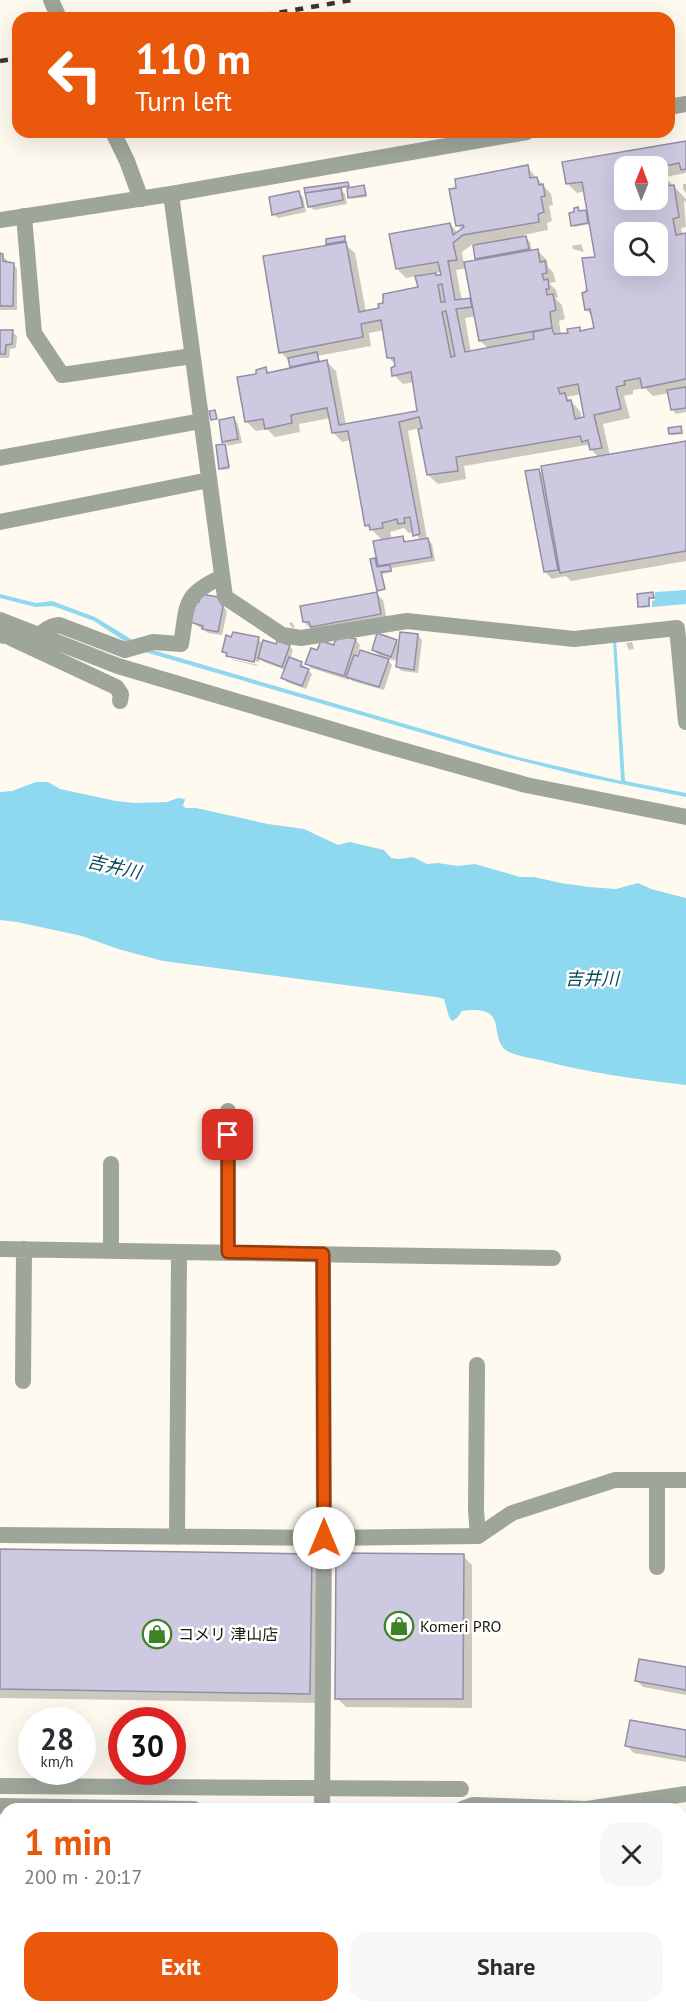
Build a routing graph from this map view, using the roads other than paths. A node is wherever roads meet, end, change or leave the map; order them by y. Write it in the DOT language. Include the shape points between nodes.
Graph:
graph roads {
  1 [pos="116,138"];
  2 [pos="493,138"];
  3 [pos="171,194"];
  4 [pos="141,199"];
  5 [pos="24,216"];
  6 [pos="0,220"];
  7 [pos="192,356"];
  8 [pos="201,422"];
  9 [pos="0,458"];
  10 [pos="208,480"];
  11 [pos="0,522"];
  12 [pos="222,577"];
  13 [pos="0,620"];
  14 [pos="4,635"];
  15 [pos="38,635"];
  16 [pos="120,701"];
  17 [pos="686,722"];
  18 [pos="686,817"];
  19 [pos="228,1111"];
  20 [pos="111,1164"];
  21 [pos="0,1249"];
  22 [pos="24,1249"];
  23 [pos="111,1251"];
  24 [pos="179,1252"];
  25 [pos="228,1252"];
  26 [pos="323,1254"];
  27 [pos="553,1258"];
  28 [pos="477,1365"];
  29 [pos="23,1381"];
  30 [pos="686,1480"];
  31 [pos="657,1481"];
  32 [pos="0,1535"];
  33 [pos="478,1536"];
  34 [pos="177,1537"];
  35 [pos="324,1538"];
  36 [pos="657,1567"];
  37 [pos="0,1786"];
  38 [pos="322,1788"];
  39 [pos="461,1789"];
  40 [pos="686,1794"];
  41 [pos="322,1803"];
  42 [pos="627,1803"];
  1 -- 4 [label="street"];
  2 -- 3 [label="street"];
  3 -- 4 [label="street"];
  3 -- 7 [label="street"];
  4 -- 5 [label="street"];
  5 -- 6 [label="street"];
  5 -- 7 [label="street" via="34,333 62,375"];
  7 -- 8 [label="street"];
  8 -- 9 [label="street"];
  8 -- 10 [label="street"];
  10 -- 11 [label="street"];
  10 -- 12 [label="street"];
  12 -- 15 [label="street" via="194,592 181,644 153,642 125,650 59,625"];
  12 -- 17 [label="street" via="225,597 237,607 282,635 301,638 407,621 574,639 677,628"];
  13 -- 15 [label="street"];
  14 -- 15 [label="street"];
  14 -- 16 [label="street" via="116,687"];
  15 -- 18 [label="street" via="118,666 515,782"];
  19 -- 25 [label="street"];
  20 -- 23 [label="street"];
  21 -- 22 [label="street"];
  22 -- 23 [label="street"];
  22 -- 29 [label="street"];
  23 -- 24 [label="street"];
  24 -- 25 [label="street"];
  24 -- 34 [label="street"];
  25 -- 26 [label="street"];
  26 -- 27 [label="street"];
  26 -- 35 [label="street"];
  28 -- 33 [label="street"];
  30 -- 31 [label="street"];
  31 -- 33 [label="street" via="615,1480 512,1513"];
  31 -- 36 [label="street"];
  32 -- 34 [label="street"];
  33 -- 35 [label="street"];
  34 -- 35 [label="street"];
  35 -- 38 [label="street"];
  37 -- 38 [label="street"];
  38 -- 39 [label="street"];
  38 -- 41 [label="street"];
  40 -- 42 [label="street"];
}
